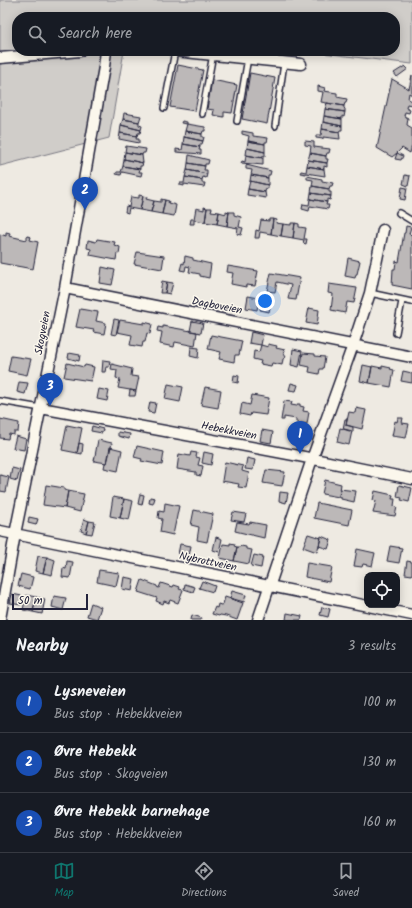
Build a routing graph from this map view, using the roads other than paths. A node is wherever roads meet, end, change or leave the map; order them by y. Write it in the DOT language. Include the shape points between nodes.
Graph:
graph roads {
  1 [pos="23,56"];
  2 [pos="105,56"];
  3 [pos="174,56"];
  4 [pos="213,56"];
  5 [pos="230,56"];
  6 [pos="0,58"];
  7 [pos="248,58"];
  8 [pos="284,63"];
  9 [pos="301,64"];
  10 [pos="164,108"];
  11 [pos="202,114"];
  12 [pos="237,121"];
  13 [pos="275,126"];
  14 [pos="399,213"];
  15 [pos="412,221"];
  16 [pos="383,230"];
  17 [pos="65,288"];
  18 [pos="370,293"];
  19 [pos="402,301"];
  20 [pos="412,302"];
  21 [pos="396,333"];
  22 [pos="353,346"];
  23 [pos="412,357"];
  24 [pos="0,401"];
  25 [pos="41,408"];
  26 [pos="312,459"];
  27 [pos="412,479"];
  28 [pos="0,531"];
  29 [pos="15,534"];
  30 [pos="269,587"];
  31 [pos="412,615"];
  32 [pos="0,619"];
  33 [pos="258,620"];
  1 -- 6 [label="street"];
  2 -- 17 [label="street, Skogveien"];
  3 -- 10 [label="lane"];
  4 -- 11 [label="lane"];
  5 -- 7 [label="street"];
  7 -- 8 [label="street"];
  7 -- 12 [label="lane"];
  8 -- 9 [label="street"];
  8 -- 13 [label="lane"];
  14 -- 15 [label="lane"];
  16 -- 18 [label="street"];
  17 -- 22 [label="street, Dagboveien"];
  17 -- 25 [label="street, Skogveien"];
  18 -- 19 [label="lane"];
  18 -- 22 [label="street"];
  19 -- 20 [label="lane"];
  19 -- 21 [label="lane"];
  22 -- 23 [label="street, Dagboveien"];
  22 -- 26 [label="street"];
  24 -- 25 [label="lane"];
  25 -- 26 [label="street, Hebekkveien"];
  25 -- 29 [label="street, Skogveien"];
  26 -- 27 [label="street, Hebekkveien"];
  26 -- 30 [label="street"];
  28 -- 29 [label="street, Nybrottveien"];
  29 -- 30 [label="street, Nybrottveien"];
  29 -- 32 [label="street, Skogveien"];
  30 -- 31 [label="street, Nybrottveien"];
  30 -- 33 [label="street"];
}
